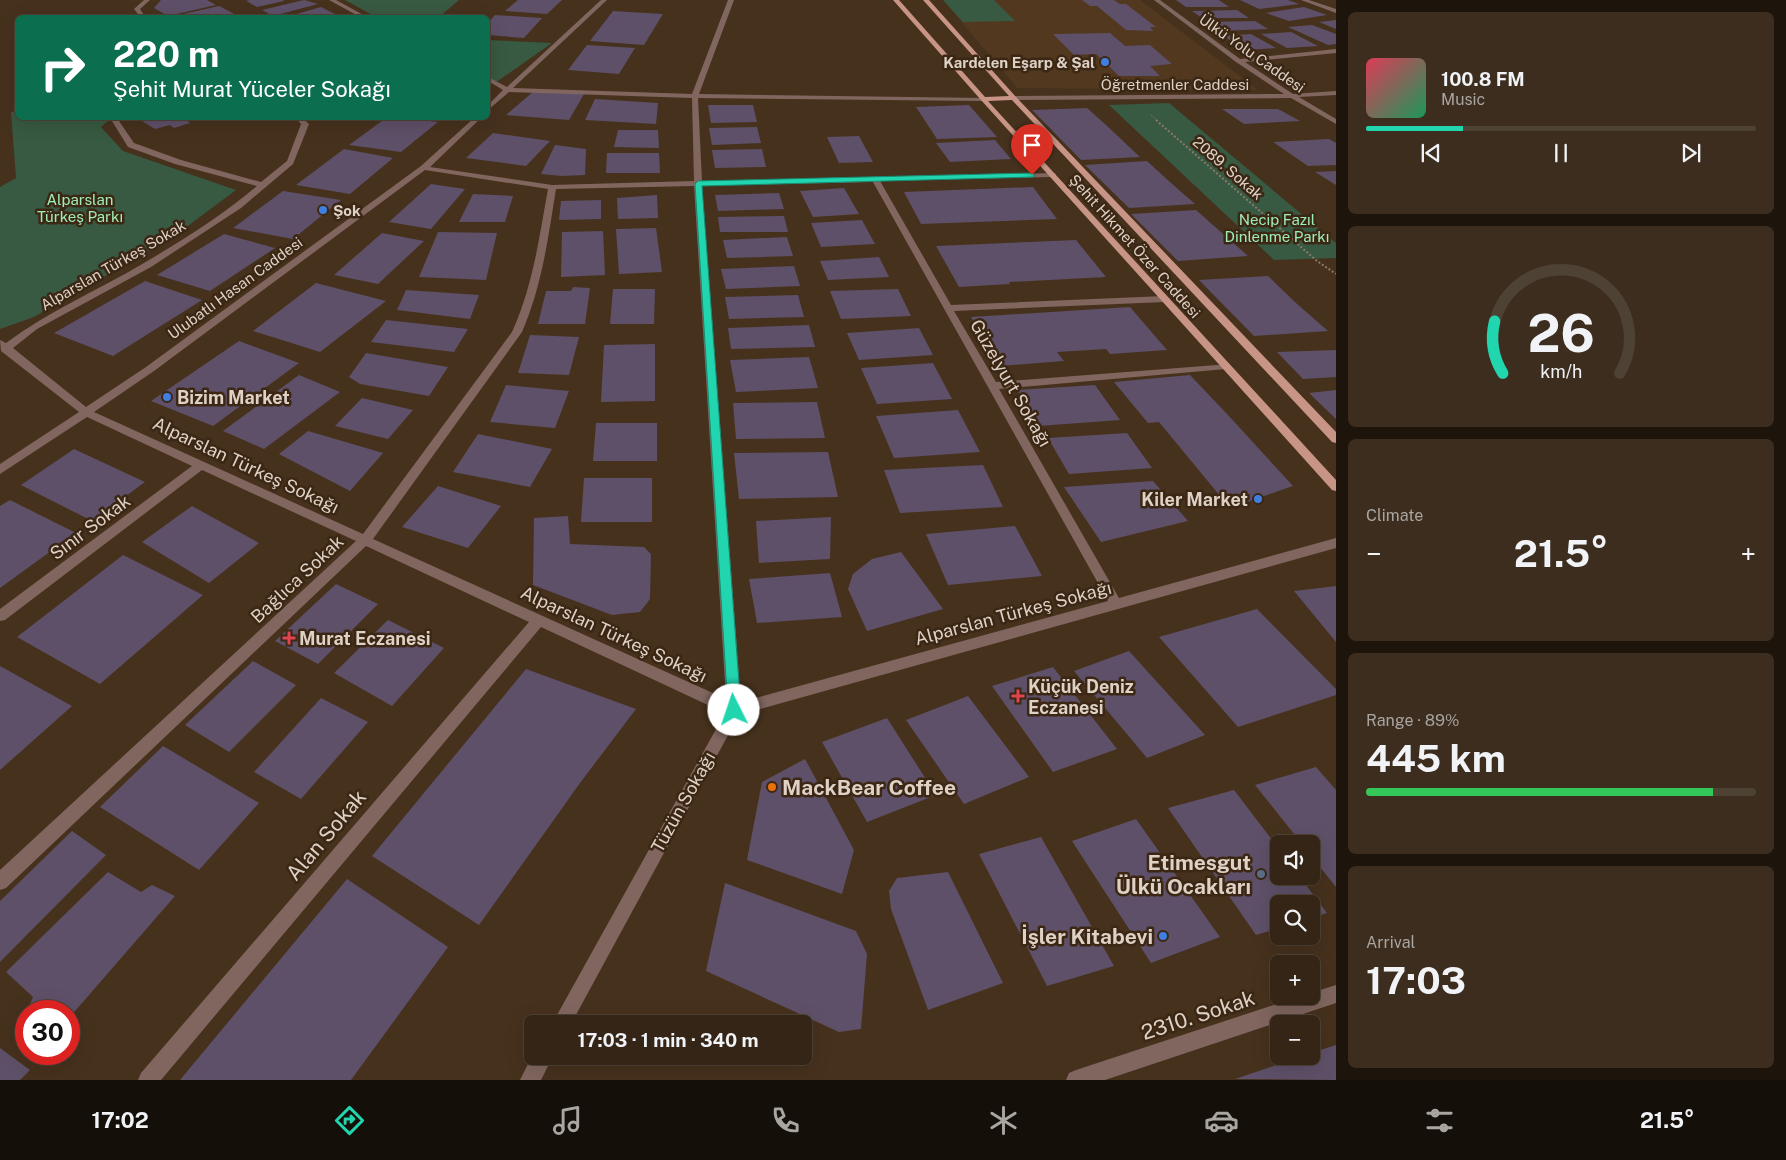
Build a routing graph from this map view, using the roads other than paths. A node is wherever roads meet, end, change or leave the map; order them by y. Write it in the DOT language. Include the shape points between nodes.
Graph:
graph roads {
  1 [pos="147,0"];
  2 [pos="332,0"];
  3 [pos="604,0"];
  4 [pos="731,0"];
  5 [pos="896,0"];
  6 [pos="926,0"];
  7 [pos="1156,0"];
  8 [pos="1304,0"];
  9 [pos="1336,11"];
  10 [pos="142,15"];
  11 [pos="361,15"];
  12 [pos="1336,50"];
  13 [pos="1238,61"];
  14 [pos="490,81"];
  15 [pos="507,90"];
  16 [pos="1336,93"];
  17 [pos="695,96"];
  18 [pos="1289,96"];
  19 [pos="1014,98"];
  20 [pos="983,99"];
  21 [pos="490,106"];
  22 [pos="116,120"];
  23 [pos="301,120"];
  24 [pos="476,120"];
  25 [pos="1336,122"];
  26 [pos="424,168"];
  27 [pos="1052,175"];
  28 [pos="875,179"];
  29 [pos="698,184"];
  30 [pos="263,185"];
  31 [pos="552,187"];
  32 [pos="1165,299"];
  33 [pos="948,308"];
  34 [pos="2,346"];
  35 [pos="1226,366"];
  36 [pos="992,386"];
  37 [pos="86,412"];
  38 [pos="1336,439"];
  39 [pos="201,465"];
  40 [pos="0,470"];
  41 [pos="1336,486"];
  42 [pos="365,540"];
  43 [pos="1336,543"];
  44 [pos="1116,604"];
  45 [pos="0,616"];
  46 [pos="539,620"];
  47 [pos="734,710"];
  48 [pos="0,882"];
  49 [pos="1336,994"];
  50 [pos="566,1015"];
  51 [pos="538,1065"];
  52 [pos="148,1080"];
  53 [pos="530,1080"];
  54 [pos="1076,1080"];
  1 -- 10 [label="street" via="137,9"];
  2 -- 11 [label="street"];
  3 -- 15 [label="street"];
  4 -- 17 [label="street"];
  5 -- 20 [label="main road, Şehit Hikmet Özer Caddesi"];
  6 -- 19 [label="main road, Şehit Hikmet Özer Caddesi"];
  7 -- 13 [label="street, Ülkü Yolu Caddesi"];
  8 -- 9 [label="street"];
  12 -- 13 [label="street"];
  13 -- 18 [label="street, Ülkü Yolu Caddesi"];
  14 -- 15 [label="street"];
  15 -- 17 [label="street"];
  15 -- 21 [label="street"];
  16 -- 18 [label="street, Öğretmenler Caddesi"];
  17 -- 20 [label="street"];
  17 -- 29 [label="street"];
  18 -- 19 [label="street, Öğretmenler Caddesi"];
  18 -- 25 [label="street, Ülkü Yolu Caddesi"];
  19 -- 20 [label="main road"];
  19 -- 38 [label="main road, Şehit Hikmet Özer Caddesi"];
  20 -- 27 [label="main road, Şehit Hikmet Özer Caddesi"];
  22 -- 30 [label="street" via="131,145 178,162"];
  23 -- 30 [label="street, Alparslan Türkeş Sokak" via="305,124 290,162"];
  24 -- 26 [label="street, Ulubatlı Hasan Caddesi"];
  26 -- 31 [label="street"];
  26 -- 37 [label="street, Ulubatlı Hasan Caddesi" via="150,369"];
  27 -- 28 [label="street"];
  27 -- 32 [label="main road, Şehit Hikmet Özer Caddesi"];
  28 -- 29 [label="street"];
  28 -- 33 [label="street, Güzelyurt Sokağı"];
  29 -- 31 [label="street"];
  29 -- 47 [label="street"];
  30 -- 34 [label="street, Alparslan Türkeş Sokak" via="238,206 148,265"];
  31 -- 42 [label="street, Bağlıca Sokak" via="535,284 517,332"];
  32 -- 33 [label="street"];
  32 -- 35 [label="main road, Şehit Hikmet Özer Caddesi"];
  33 -- 36 [label="street, Güzelyurt Sokağı"];
  34 -- 37 [label="street, Alparslan Türkeş Sokağı"];
  35 -- 36 [label="street"];
  35 -- 41 [label="main road, Şehit Hikmet Özer Caddesi"];
  36 -- 44 [label="street, Güzelyurt Sokağı"];
  37 -- 39 [label="street, Alparslan Türkeş Sokağı"];
  37 -- 40 [label="street, Ulubatlı Hasan Caddesi"];
  39 -- 42 [label="street, Alparslan Türkeş Sokağı"];
  39 -- 45 [label="street, Sınır Sokak"];
  42 -- 46 [label="street, Alparslan Türkeş Sokağı"];
  42 -- 48 [label="street, Bağlıca Sokak"];
  43 -- 44 [label="street, Alparslan Türkeş Sokağı"];
  44 -- 47 [label="street, Alparslan Türkeş Sokağı"];
  46 -- 47 [label="street, Alparslan Türkeş Sokağı"];
  46 -- 52 [label="street, Alan Sokak"];
  47 -- 50 [label="street, Tüzün Sokağı"];
  49 -- 54 [label="street, 2310. Sokak"];
  51 -- 53 [label="street"];
}
